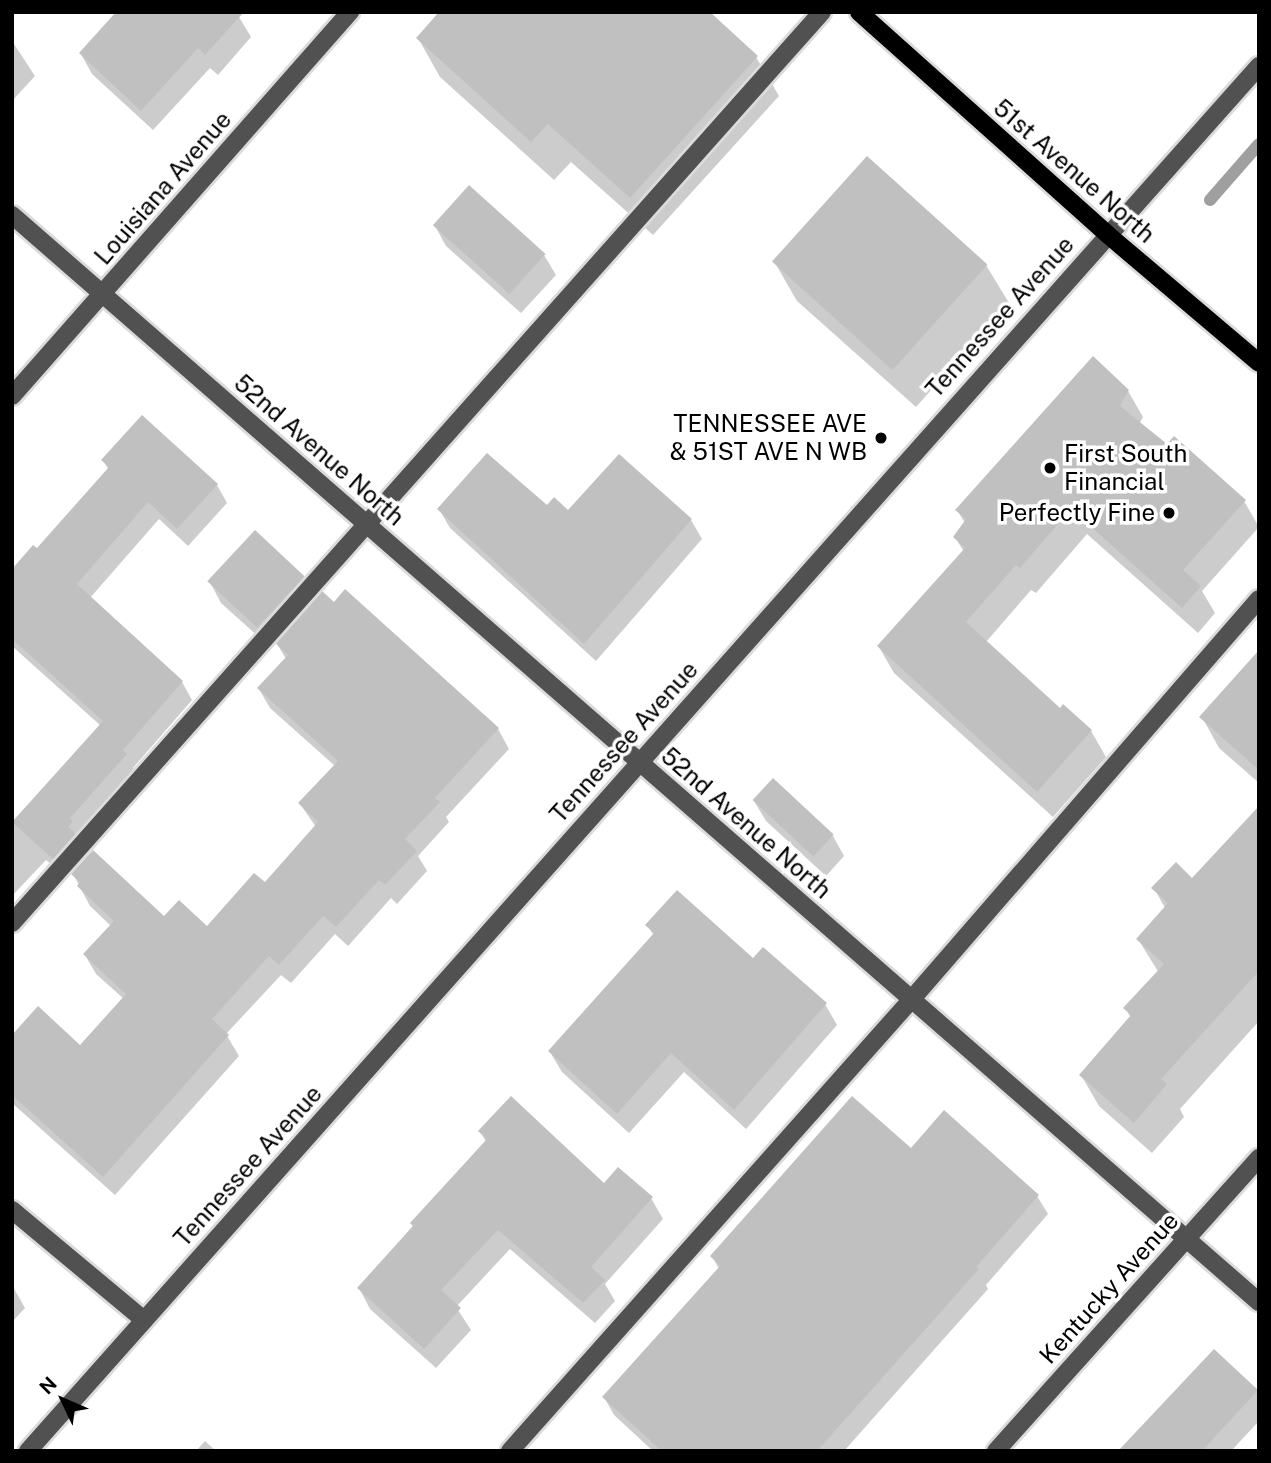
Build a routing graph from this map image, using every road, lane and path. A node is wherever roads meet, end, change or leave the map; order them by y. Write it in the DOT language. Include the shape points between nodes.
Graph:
graph roads {
  1 [pos="350,12"];
  2 [pos="822,12"];
  3 [pos="859,12"];
  4 [pos="1259,66"];
  5 [pos="12,215"];
  6 [pos="1107,234"];
  7 [pos="102,293"];
  8 [pos="1259,363"];
  9 [pos="12,396"];
  10 [pos="367,524"];
  11 [pos="1259,599"];
  12 [pos="639,762"];
  13 [pos="12,923"];
  14 [pos="911,1000"];
  15 [pos="1259,1158"];
  16 [pos="12,1210"];
  17 [pos="1186,1239"];
  18 [pos="1259,1303"];
  19 [pos="144,1320"];
  20 [pos="28,1451"];
  21 [pos="510,1451"];
  22 [pos="996,1451"];
  1 -- 7 [label="street, Louisiana Avenue"];
  2 -- 10 [label="street"];
  3 -- 6 [label="main road, 51st Avenue North"];
  4 -- 6 [label="street, Tennessee Avenue"];
  5 -- 7 [label="street, 52nd Avenue North"];
  6 -- 8 [label="main road, 51st Avenue North"];
  6 -- 12 [label="street, Tennessee Avenue"];
  7 -- 9 [label="street, Louisiana Avenue"];
  7 -- 10 [label="street, 52nd Avenue North"];
  10 -- 12 [label="street, 52nd Avenue North"];
  10 -- 13 [label="street"];
  11 -- 14 [label="street"];
  12 -- 14 [label="street, 52nd Avenue North"];
  12 -- 19 [label="street, Tennessee Avenue"];
  14 -- 17 [label="street, 52nd Avenue North"];
  14 -- 21 [label="street"];
  15 -- 17 [label="street, Kentucky Avenue"];
  16 -- 19 [label="street"];
  17 -- 18 [label="street, 52nd Avenue North"];
  17 -- 22 [label="street, Kentucky Avenue"];
  19 -- 20 [label="street, Tennessee Avenue"];
}
